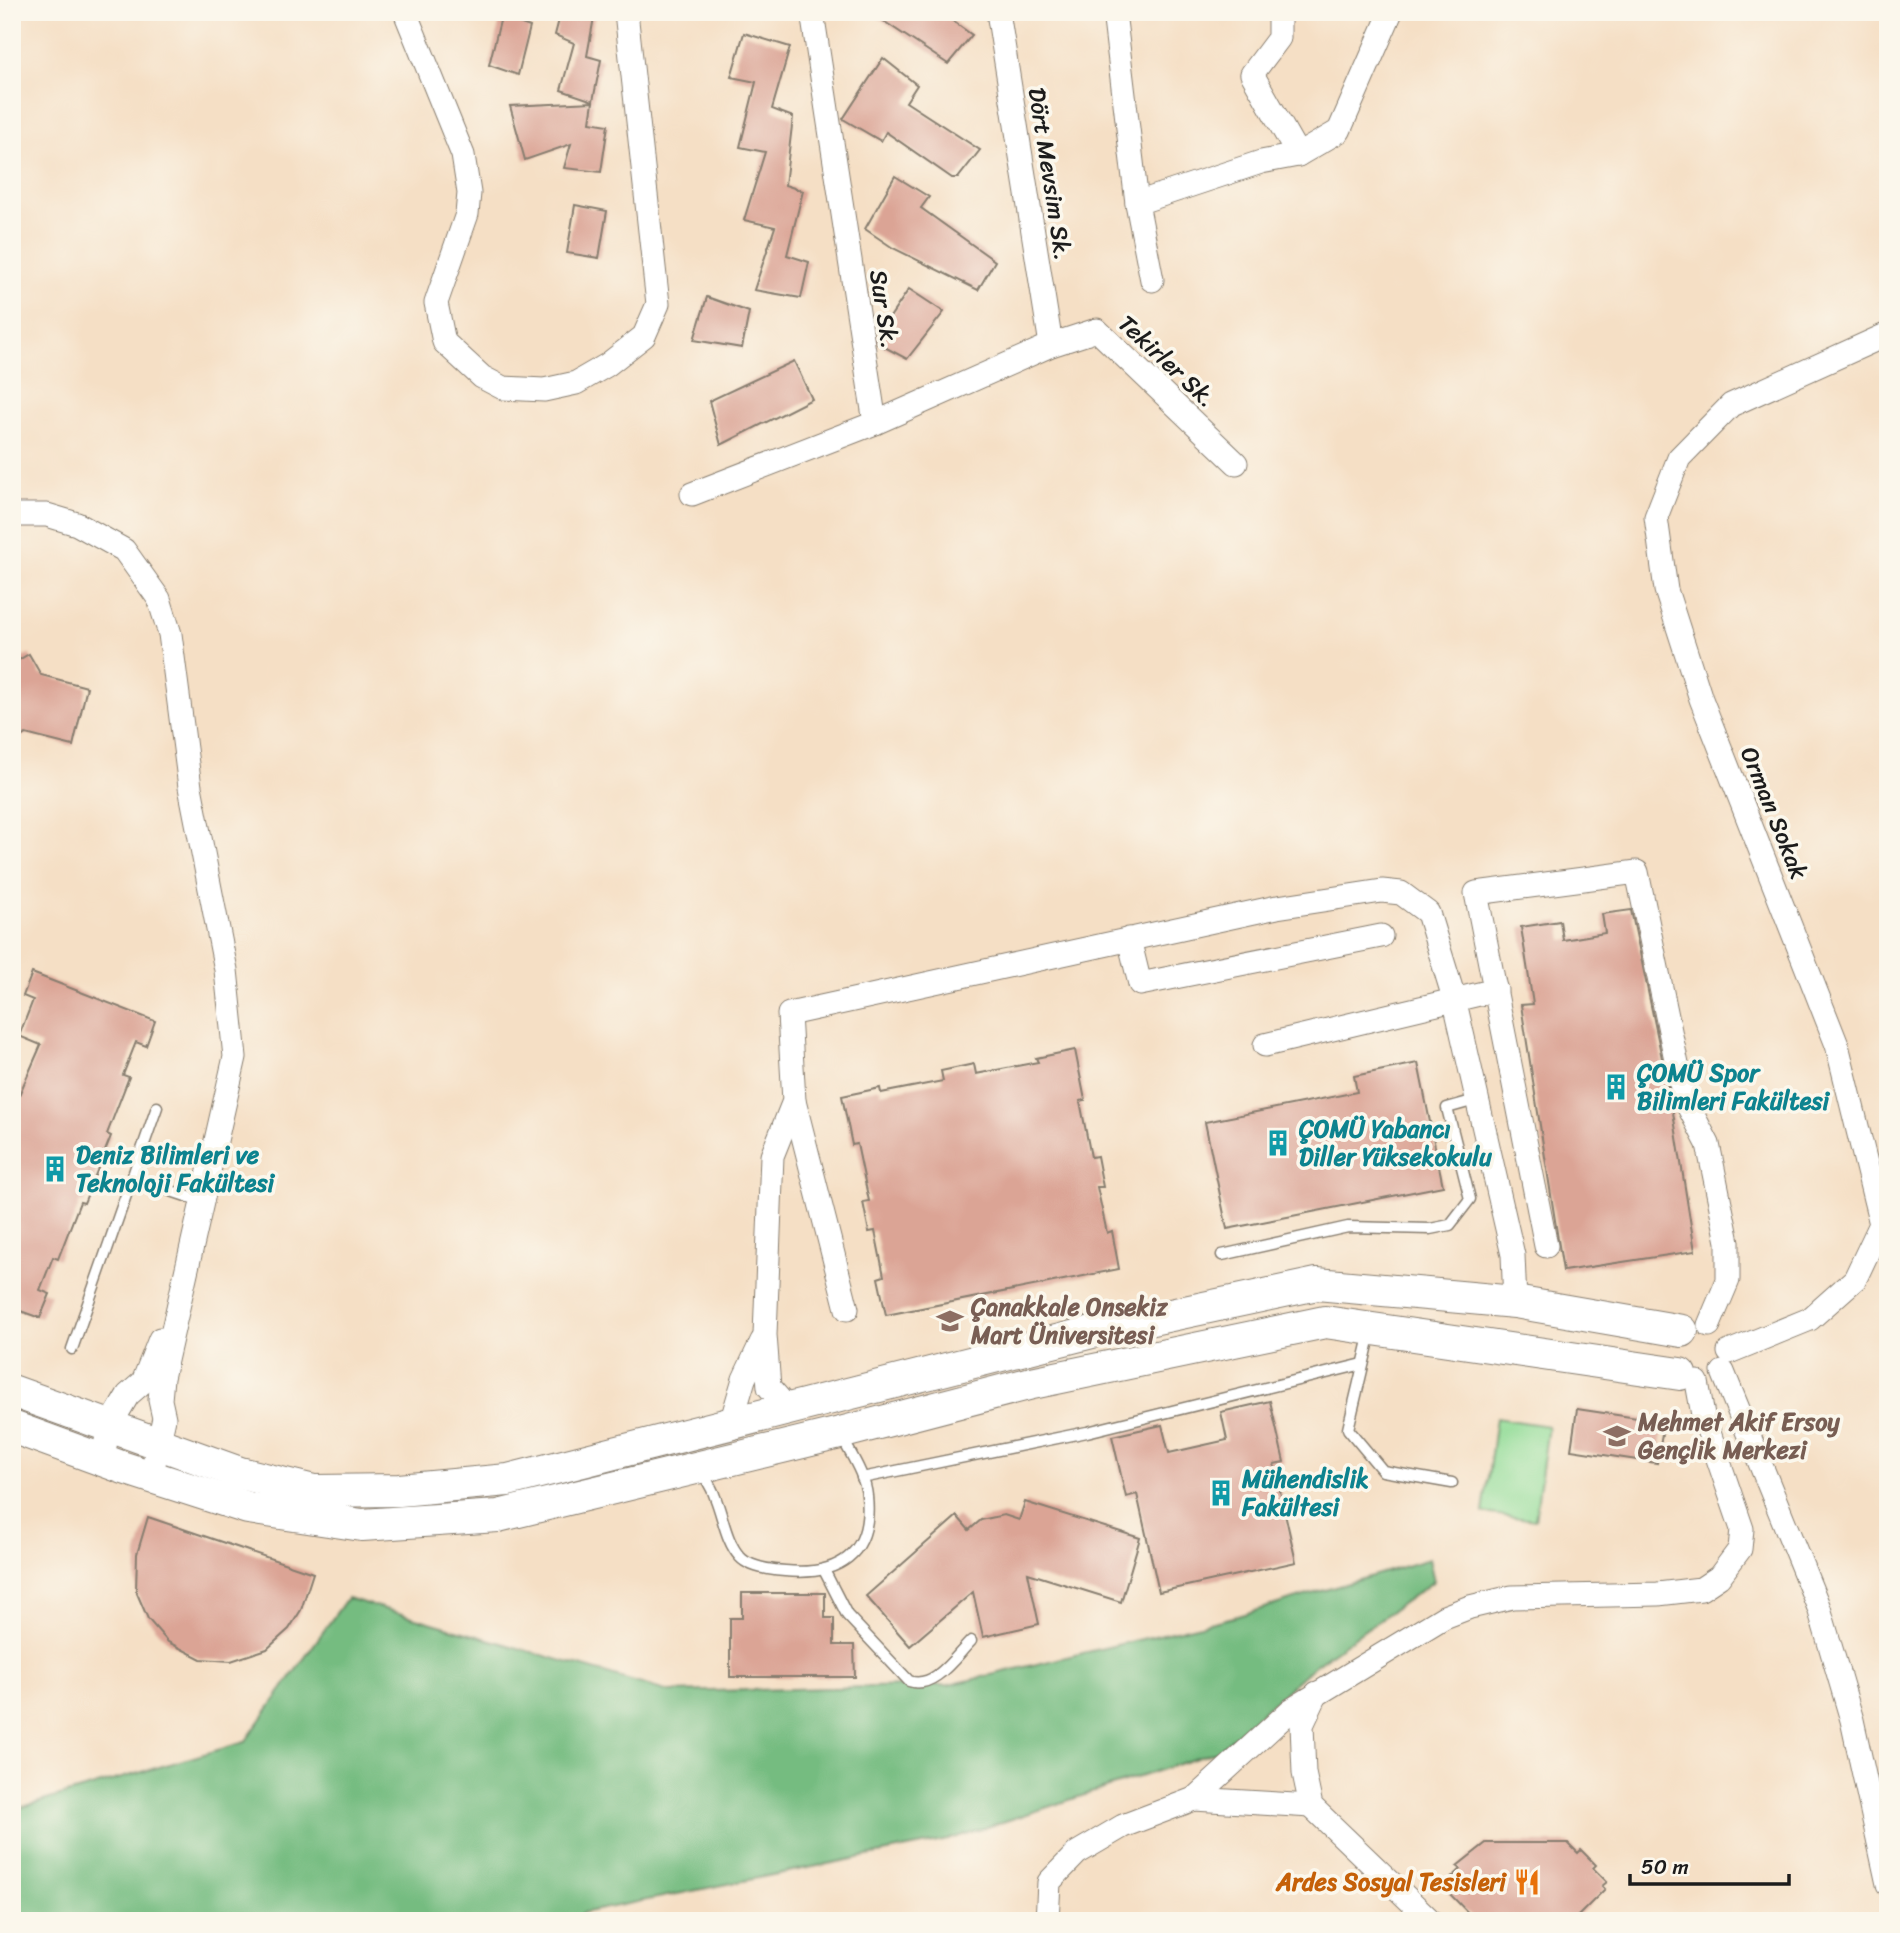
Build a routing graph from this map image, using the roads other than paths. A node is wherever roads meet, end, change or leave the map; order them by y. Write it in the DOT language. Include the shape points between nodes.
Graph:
graph roads {
  1 [pos="405,12"];
  2 [pos="626,12"];
  3 [pos="812,12"];
  4 [pos="998,12"];
  5 [pos="1114,12"];
  6 [pos="1279,12"];
  7 [pos="1391,12"];
  8 [pos="1298,155"];
  9 [pos="1137,204"];
  10 [pos="1152,280"];
  11 [pos="1888,334"];
  12 [pos="1051,345"];
  13 [pos="875,423"];
  14 [pos="1236,463"];
  15 [pos="692,494"];
  16 [pos="12,515"];
  17 [pos="12,522"];
  18 [pos="1381,936"];
  19 [pos="1129,939"];
  20 [pos="1496,990"];
  21 [pos="1454,998"];
  22 [pos="1265,1045"];
  23 [pos="1479,1099"];
  24 [pos="794,1101"];
  25 [pos="157,1107"];
  26 [pos="132,1178"];
  27 [pos="195,1199"];
  28 [pos="1546,1246"];
  29 [pos="1222,1255"];
  30 [pos="1515,1302"];
  31 [pos="847,1309"];
  32 [pos="1371,1327"];
  33 [pos="1695,1328"];
  34 [pos="765,1335"];
  35 [pos="72,1349"];
  36 [pos="1726,1362"];
  37 [pos="1363,1364"];
  38 [pos="1688,1378"];
  39 [pos="12,1391"];
  40 [pos="790,1411"];
  41 [pos="730,1423"];
  42 [pos="12,1427"];
  43 [pos="109,1427"];
  44 [pos="840,1433"];
  45 [pos="805,1441"];
  46 [pos="157,1446"];
  47 [pos="734,1457"];
  48 [pos="102,1460"];
  49 [pos="698,1467"];
  50 [pos="151,1477"];
  51 [pos="862,1478"];
  52 [pos="1452,1483"];
  53 [pos="824,1570"];
  54 [pos="971,1641"];
  55 [pos="1317,1693"];
  56 [pos="1194,1799"];
  57 [pos="1311,1806"];
  58 [pos="1888,1884"];
  59 [pos="1424,1917"];
  60 [pos="1047,1921"];
  1 -- 2 [label="street" via="463,155 469,193 467,214 436,303 444,342 482,377 503,388 544,390 576,383 607,365 644,336 658,304"];
  3 -- 13 [label="street, Sur Sk."];
  4 -- 12 [label="street, Dört Mevsim Sk."];
  5 -- 9 [label="street"];
  6 -- 8 [label="street" via="1279,38 1252,74"];
  7 -- 8 [label="street" via="1339,131"];
  8 -- 9 [label="street" via="1261,162"];
  9 -- 10 [label="street"];
  11 -- 36 [label="street, Orman Sokak" via="1731,405 1679,458 1656,517 1666,590 1701,699 1837,1045 1881,1224 1855,1279 1810,1319"];
  12 -- 13 [label="street"];
  12 -- 14 [label="street, Tekirler Sk." via="1097,330"];
  13 -- 15 [label="street"];
  16 -- 46 [label="street" via="47,516 77,524 124,550 159,599 170,634 190,787 226,970 235,1057 162,1378 164,1418"];
  17 -- 27 [label="street" via="45,522 73,530 118,554 153,602 163,635 184,790 219,971 226,1055"];
  18 -- 19 [label="street" via="1140,984"];
  19 -- 21 [label="street" via="1277,907 1382,891 1401,893 1428,914"];
  19 -- 24 [label="street" via="789,1014"];
  20 -- 21 [label="street"];
  20 -- 28 [label="street"];
  20 -- 33 [label="street" via="1476,893 1637,872 1684,1098 1708,1144 1728,1242 1728,1280"];
  21 -- 22 [label="street"];
  21 -- 23 [label="street"];
  23 -- 29 [label="lane" via="1447,1108 1470,1199 1450,1225 1430,1229 1348,1227"];
  23 -- 30 [label="street" via="1513,1255"];
  24 -- 31 [label="street"];
  24 -- 34 [label="street" via="772,1156"];
  25 -- 26 [label="lane"];
  26 -- 27 [label="lane"];
  26 -- 35 [label="lane"];
  27 -- 43 [label="street" via="166,1323 143,1382 128,1395"];
  30 -- 33 [label="street"];
  30 -- 40 [label="street" via="1317,1284 1100,1331 830,1397"];
  32 -- 37 [label="lane"];
  32 -- 38 [label="street"];
  32 -- 44 [label="street" via="1325,1322 1032,1383"];
  33 -- 36 [label="street" via="1724,1336"];
  33 -- 38 [label="street" via="1675,1338 1672,1357"];
  34 -- 40 [label="street" via="769,1387"];
  34 -- 41 [label="street"];
  36 -- 38 [label="street" via="1716,1378"];
  36 -- 58 [label="street" via="1819,1608 1852,1720"];
  37 -- 51 [label="lane" via="1087,1432"];
  37 -- 52 [label="lane" via="1348,1429 1383,1471"];
  38 -- 55 [label="street" via="1742,1529 1740,1549 1720,1577 1701,1589 1680,1592 1511,1597 1470,1607 1414,1633"];
  39 -- 43 [label="street"];
  40 -- 41 [label="street"];
  40 -- 45 [label="street"];
  41 -- 46 [label="street" via="508,1480 399,1490 314,1491"];
  41 -- 47 [label="street"];
  42 -- 48 [label="street"];
  43 -- 46 [label="street"];
  43 -- 48 [label="street"];
  44 -- 45 [label="street"];
  44 -- 51 [label="lane"];
  45 -- 47 [label="street"];
  46 -- 50 [label="street"];
  47 -- 49 [label="street"];
  48 -- 50 [label="street"];
  49 -- 50 [label="street" via="498,1516 362,1525 248,1508"];
  49 -- 53 [label="lane" via="740,1558 767,1570"];
  51 -- 53 [label="lane" via="866,1522 858,1546 846,1563"];
  53 -- 54 [label="lane" via="847,1615 909,1681 931,1681"];
  55 -- 56 [label="street" via="1281,1719"];
  55 -- 57 [label="street" via="1302,1725"];
  56 -- 57 [label="street"];
  56 -- 60 [label="street" via="1123,1826 1077,1853 1049,1882"];
  57 -- 59 [label="street"];
}
